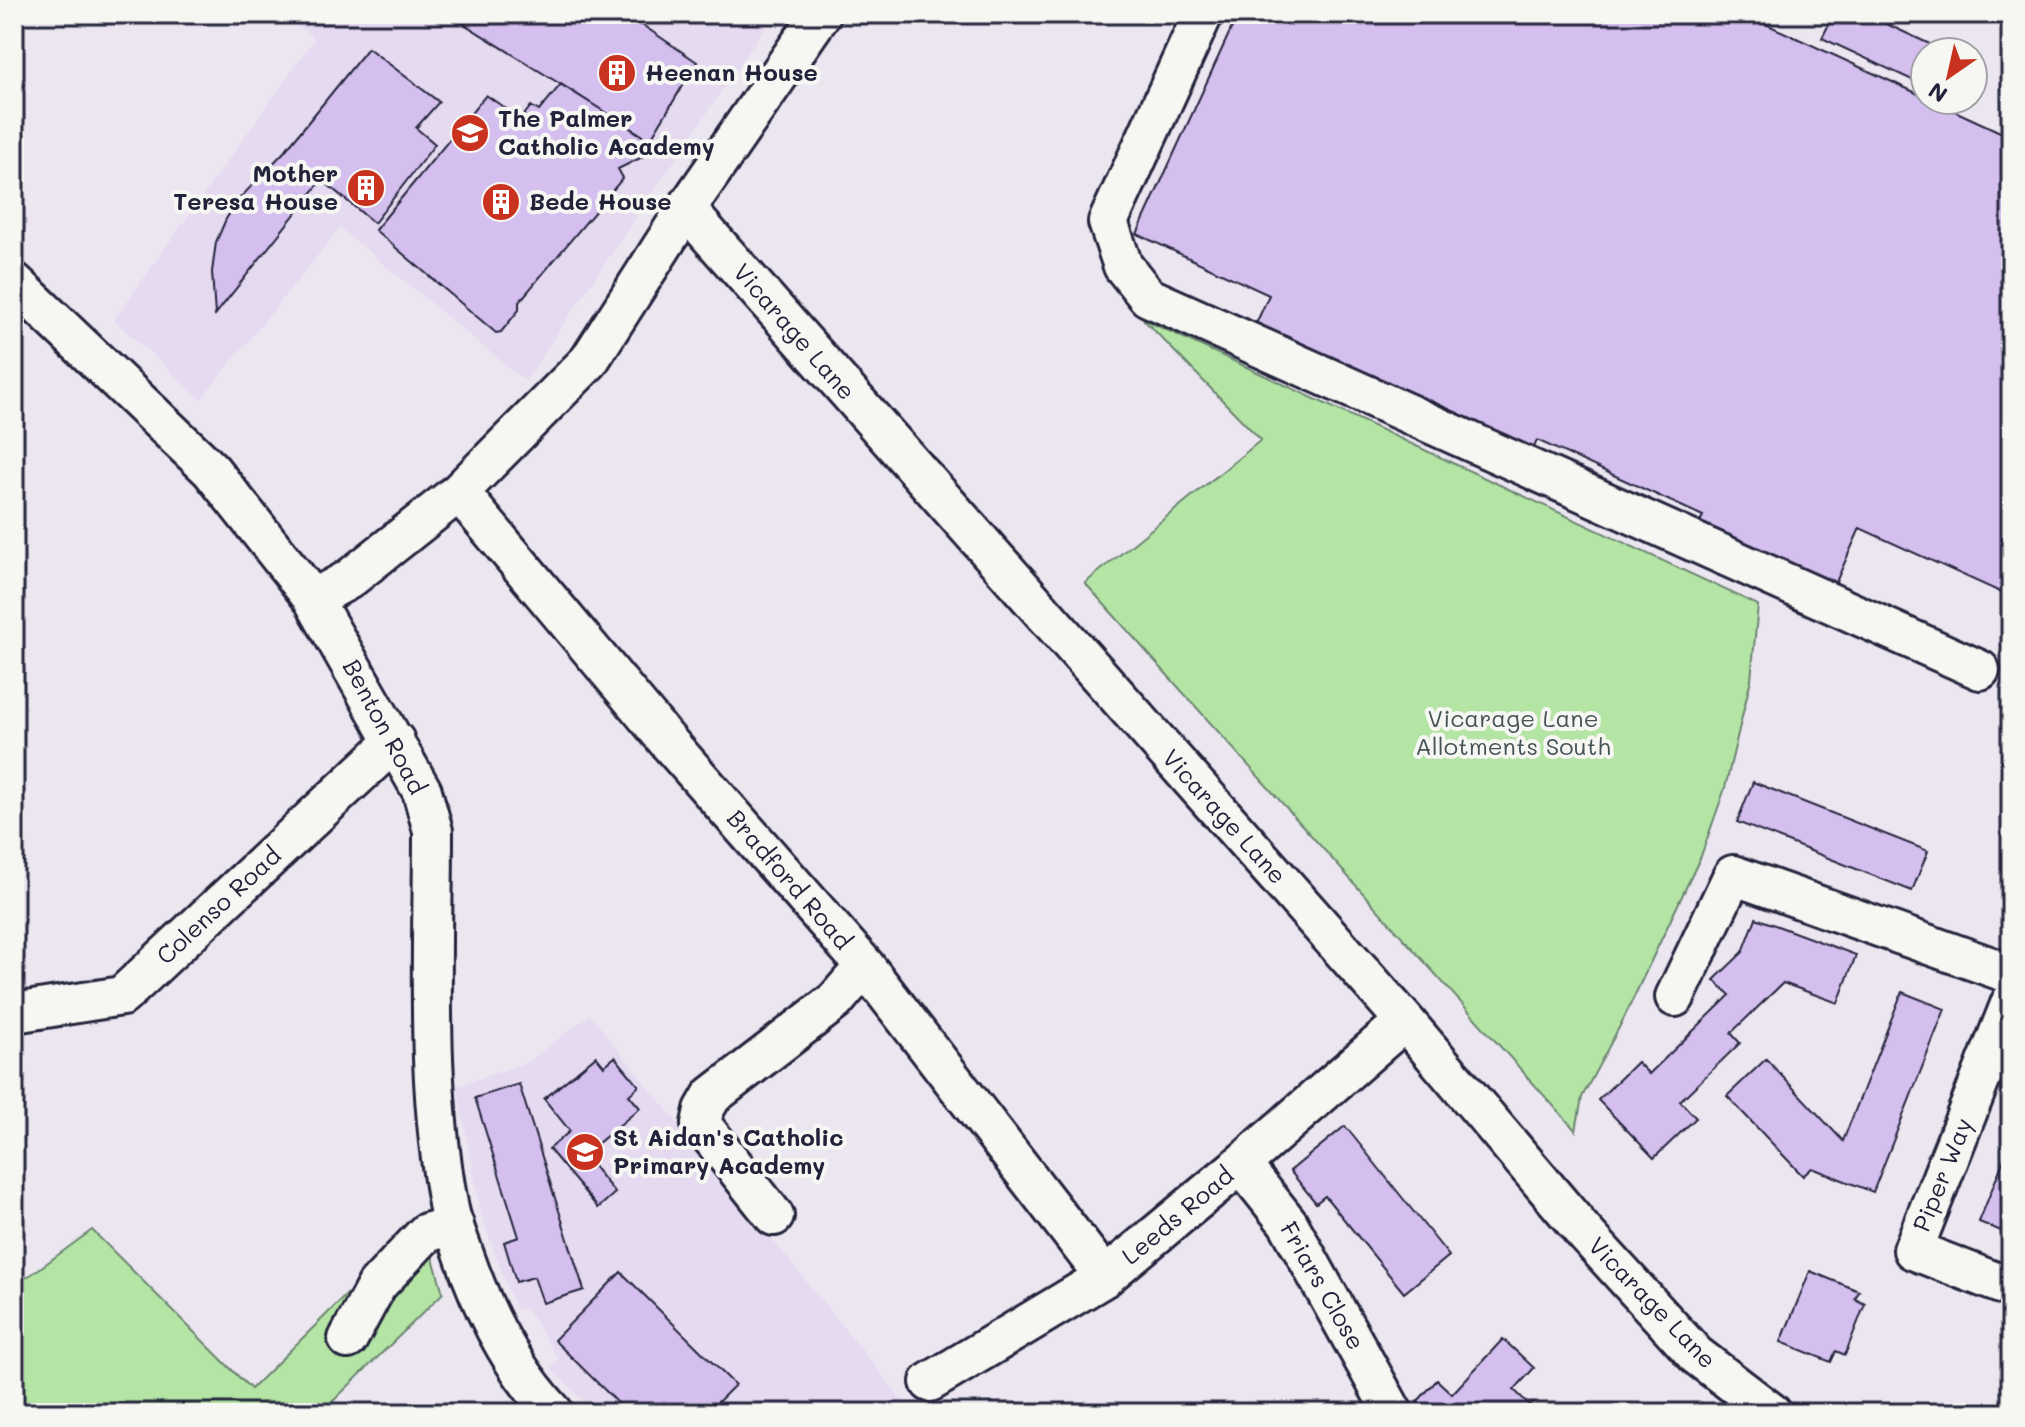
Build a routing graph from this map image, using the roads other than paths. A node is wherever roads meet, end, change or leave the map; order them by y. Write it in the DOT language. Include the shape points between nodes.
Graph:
graph roads {
  1 [pos="821,14"];
  2 [pos="1203,14"];
  3 [pos="686,209"];
  4 [pos="14,282"];
  5 [pos="459,492"];
  6 [pos="313,599"];
  7 [pos="1980,670"];
  8 [pos="395,741"];
  9 [pos="865,966"];
  10 [pos="2011,974"];
  11 [pos="1675,997"];
  12 [pos="2011,1002"];
  13 [pos="14,1013"];
  14 [pos="1405,1021"];
  15 [pos="1241,1164"];
  16 [pos="774,1216"];
  17 [pos="454,1225"];
  18 [pos="1105,1277"];
  19 [pos="2011,1288"];
  20 [pos="348,1339"];
  21 [pos="930,1382"];
  22 [pos="554,1413"];
  23 [pos="1393,1413"];
  24 [pos="1772,1413"];
  1 -- 3 [label="street"];
  2 -- 7 [label="street" via="1108,222 1123,266 1148,297"];
  3 -- 5 [label="street" via="589,361"];
  3 -- 14 [label="street, Vicarage Lane"];
  4 -- 6 [label="street, Benton Road" via="211,470"];
  5 -- 6 [label="street" via="348,580"];
  5 -- 9 [label="street, Bradford Road"];
  6 -- 8 [label="street, Benton Road"];
  8 -- 13 [label="street, Colenso Road" via="122,996"];
  8 -- 17 [label="street, Benton Road" via="422,791 433,831 433,1086"];
  9 -- 16 [label="street" via="835,1001 712,1096 704,1110 701,1124"];
  9 -- 18 [label="street, Bradford Road"];
  10 -- 11 [label="street" via="1733,875"];
  12 -- 19 [label="street, Piper Way" via="1913,1250"];
  14 -- 15 [label="street, Leeds Road"];
  14 -- 24 [label="street, Vicarage Lane" via="1696,1355"];
  15 -- 18 [label="street, Leeds Road"];
  15 -- 23 [label="street, Friars Close" via="1288,1223"];
  17 -- 20 [label="street" via="426,1233 396,1264 377,1285"];
  17 -- 22 [label="street, Benton Road" via="495,1330"];
  18 -- 21 [label="street, Leeds Road"];
}
